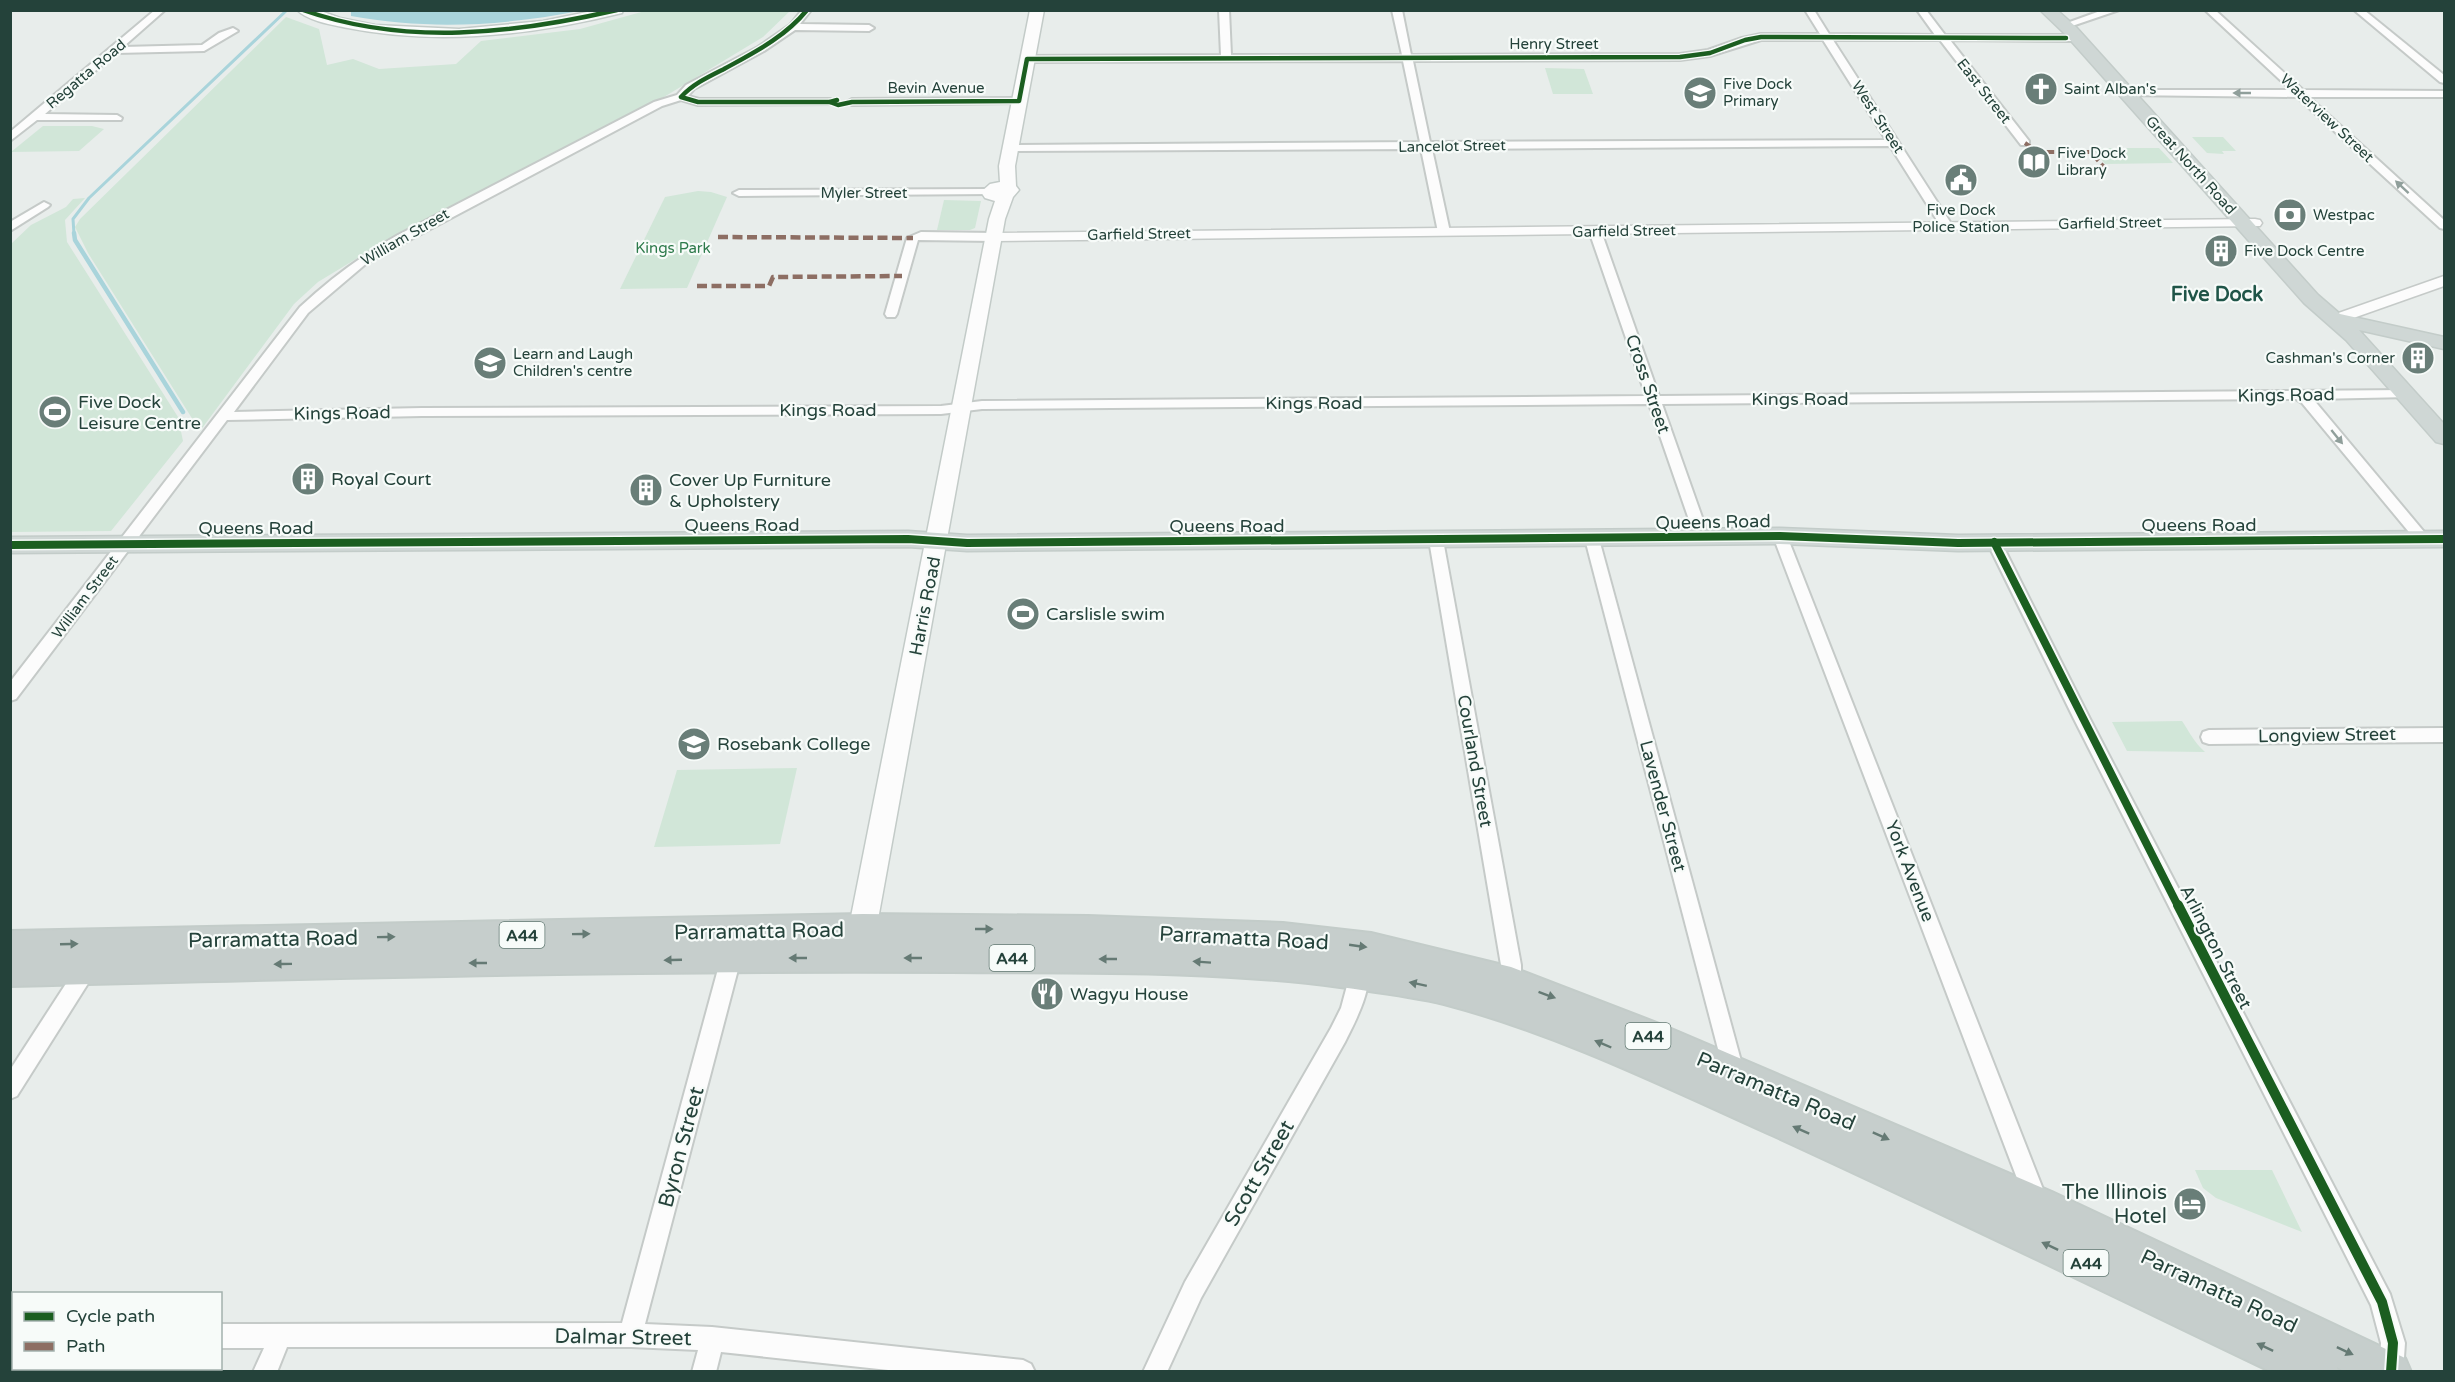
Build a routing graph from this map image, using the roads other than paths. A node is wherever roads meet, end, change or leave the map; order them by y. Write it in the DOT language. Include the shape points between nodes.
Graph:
graph roads {
  1 [pos="161,10"];
  2 [pos="303,10"];
  3 [pos="617,10"];
  4 [pos="807,10"];
  5 [pos="1036,10"];
  6 [pos="1224,10"];
  7 [pos="1397,10"];
  8 [pos="1809,10"];
  9 [pos="1921,10"];
  10 [pos="2047,10"];
  11 [pos="2060,10"];
  12 [pos="2115,10"];
  13 [pos="2210,10"];
  14 [pos="2358,10"];
  15 [pos="793,27"];
  16 [pos="869,28"];
  17 [pos="233,31"];
  18 [pos="2075,31"];
  19 [pos="1826,38"];
  20 [pos="1942,38"];
  21 [pos="114,50"];
  22 [pos="1407,57"];
  23 [pos="1226,58"];
  24 [pos="1028,59"];
  25 [pos="2445,80"];
  26 [pos="2131,93"];
  27 [pos="2301,94"];
  28 [pos="2442,96"];
  29 [pos="681,97"];
  30 [pos="1020,101"];
  31 [pos="830,102"];
  32 [pos="852,102"];
  33 [pos="35,117"];
  34 [pos="117,118"];
  35 [pos="10,138"];
  36 [pos="2025,142"];
  37 [pos="1894,143"];
  38 [pos="1425,147"];
  39 [pos="1010,148"];
  40 [pos="998,191"];
  41 [pos="739,193"];
  42 [pos="44,205"];
  43 [pos="2249,222"];
  44 [pos="1946,225"];
  45 [pos="2445,226"];
  46 [pos="10,228"];
  47 [pos="995,228"];
  48 [pos="1594,231"];
  49 [pos="1444,232"];
  50 [pos="2445,281"];
  51 [pos="891,314"];
  52 [pos="2336,319"];
  53 [pos="2445,344"];
  54 [pos="2298,394"];
  55 [pos="2406,394"];
  56 [pos="1653,400"];
  57 [pos="962,407"];
  58 [pos="222,416"];
  59 [pos="2445,437"];
  60 [pos="1780,536"];
  61 [pos="1702,537"];
  62 [pos="1592,539"];
  63 [pos="2434,539"];
  64 [pos="1436,540"];
  65 [pos="937,541"];
  66 [pos="1994,542"];
  67 [pos="126,543"];
  68 [pos="10,544"];
  69 [pos="10,695"];
  70 [pos="2445,735"];
  71 [pos="2210,736"];
  72 [pos="860,943"];
  73 [pos="10,946"];
  74 [pos="731,958"];
  75 [pos="87,968"];
  76 [pos="10,971"];
  77 [pos="1359,973"];
  78 [pos="1511,982"];
  79 [pos="1734,1072"];
  80 [pos="10,1089"];
  81 [pos="2038,1205"];
  82 [pos="631,1335"];
  83 [pos="222,1336"];
  84 [pos="280,1336"];
  85 [pos="712,1339"];
  86 [pos="265,1371"];
  87 [pos="704,1371"];
  88 [pos="1023,1371"];
  89 [pos="1155,1371"];
  90 [pos="2318,1371"];
  91 [pos="2391,1371"];
  1 -- 21 [label="street, Regatta Road"];
  2 -- 3 [label="main road" via="378,30 430,32 527,27"];
  4 -- 15 [label="street, William Street"];
  5 -- 24 [label="main road, Harris Road"];
  6 -- 23 [label="street"];
  7 -- 22 [label="street"];
  8 -- 19 [label="street, West Street"];
  9 -- 20 [label="street, East Street"];
  10 -- 18 [label="main road, Great North Road"];
  11 -- 18 [label="main road, Great North Road"];
  12 -- 18 [label="street, Henry Street"];
  13 -- 27 [label="street, Waterview Street"];
  14 -- 25 [label="street"];
  15 -- 16 [label="street"];
  15 -- 29 [label="street, William Street" via="690,87"];
  17 -- 21 [label="street" via="204,48"];
  18 -- 20 [label="street, Henry Street"];
  18 -- 26 [label="main road, Great North Road"];
  19 -- 20 [label="street, Henry Street"];
  19 -- 22 [label="street, Henry Street" via="1753,38 1710,53 1680,57"];
  19 -- 37 [label="street, West Street"];
  20 -- 36 [label="street, East Street"];
  21 -- 33 [label="street, Regatta Road"];
  22 -- 23 [label="street, Henry Street"];
  22 -- 38 [label="street"];
  23 -- 24 [label="street, Henry Street"];
  24 -- 30 [label="main road, Harris Road"];
  27 -- 26 [label="street, one-way"];
  26 -- 43 [label="main road, Great North Road"];
  27 -- 28 [label="street"];
  45 -- 27 [label="street, Waterview Street, one-way"];
  29 -- 31 [label="street" via="698,102"];
  29 -- 58 [label="street, William Street" via="658,104 375,252 304,310"];
  30 -- 32 [label="street, Bevin Avenue"];
  30 -- 39 [label="main road, Harris Road"];
  33 -- 34 [label="street"];
  33 -- 35 [label="street, Regatta Road"];
  37 -- 38 [label="street, Lancelot Street"];
  37 -- 44 [label="street, West Street"];
  38 -- 39 [label="street, Lancelot Street"];
  38 -- 49 [label="street"];
  39 -- 40 [label="main road, Harris Road"];
  40 -- 41 [label="street, Myler Street"];
  40 -- 47 [label="main road, Harris Road"];
  42 -- 46 [label="street"];
  43 -- 44 [label="street, Garfield Street"];
  43 -- 52 [label="main road, Great North Road" via="2311,299"];
  44 -- 48 [label="street, Garfield Street"];
  47 -- 49 [label="street, Garfield Street"];
  47 -- 51 [label="street" via="913,238"];
  47 -- 57 [label="main road, Harris Road"];
  48 -- 49 [label="street, Garfield Street"];
  48 -- 56 [label="street, Cross Street"];
  50 -- 52 [label="street"];
  52 -- 53 [label="main road"];
  52 -- 55 [label="main road, Great North Road"];
  54 -- 55 [label="street, Kings Road"];
  54 -- 56 [label="street, Kings Road"];
  54 -- 63 [label="street, one-way"];
  55 -- 59 [label="main road, Great North Road"];
  56 -- 57 [label="street, Kings Road"];
  56 -- 61 [label="street, Cross Street"];
  57 -- 58 [label="street, Kings Road"];
  57 -- 65 [label="main road, Harris Road"];
  58 -- 67 [label="street, William Street"];
  60 -- 61 [label="main road, Queens Road"];
  60 -- 66 [label="main road, Queens Road"];
  60 -- 81 [label="street, York Avenue"];
  61 -- 62 [label="main road, Queens Road"];
  62 -- 64 [label="main road, Queens Road"];
  62 -- 79 [label="street, Lavender Street"];
  63 -- 66 [label="main road, Queens Road"];
  64 -- 65 [label="main road, Queens Road"];
  64 -- 78 [label="street, Courland Street"];
  65 -- 67 [label="main road, Queens Road"];
  65 -- 72 [label="main road, Harris Road"];
  66 -- 91 [label="street, Arlington Street" via="2382,1302 2393,1343"];
  67 -- 68 [label="main road, Queens Road"];
  67 -- 69 [label="street, William Street"];
  70 -- 71 [label="street, Longview Street"];
  73 -- 72 [label="highway, Parramatta Road / A44, one-way" via="180,941"];
  72 -- 74 [label="highway, Parramatta Road / A44, one-way"];
  77 -- 72 [label="highway, Parramatta Road / A44, one-way"];
  72 -- 78 [label="highway, Parramatta Road / A44, one-way" via="1088,930 1283,937 1383,951"];
  74 -- 75 [label="highway, Parramatta Road / A44, one-way"];
  74 -- 82 [label="street, Byron Street"];
  75 -- 76 [label="highway, Parramatta Road / A44"];
  75 -- 80 [label="street"];
  77 -- 89 [label="street, Scott Street" via="1351,1009 1338,1035 1192,1290"];
  90 -- 77 [label="highway, Parramatta Road / A44, one-way" via="1802,1130 1547,1020 1444,989"];
  78 -- 79 [label="highway, Parramatta Road / A44, one-way"];
  79 -- 81 [label="highway, Parramatta Road / A44, one-way"];
  81 -- 91 [label="highway, Parramatta Road / A44, one-way"];
  82 -- 84 [label="street, Dalmar Street"];
  82 -- 85 [label="street, Dalmar Street"];
  83 -- 84 [label="street, Dalmar Street"];
  84 -- 86 [label="street"];
  85 -- 87 [label="street"];
  85 -- 88 [label="street, Dalmar Street"];
}
